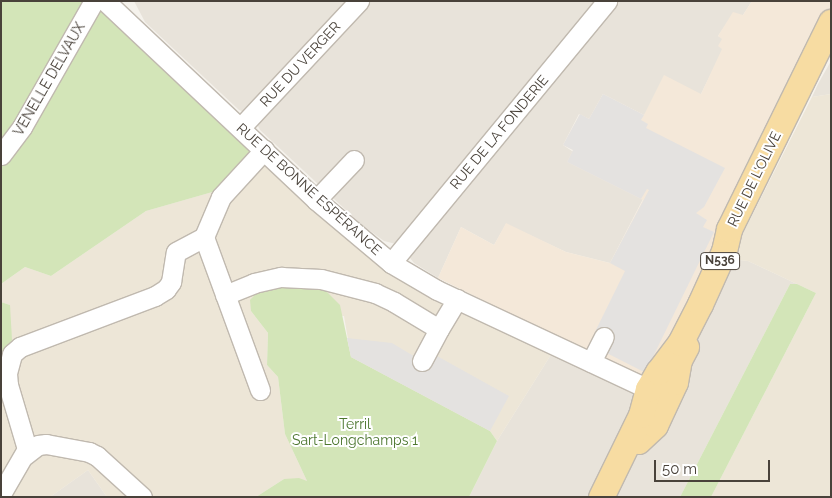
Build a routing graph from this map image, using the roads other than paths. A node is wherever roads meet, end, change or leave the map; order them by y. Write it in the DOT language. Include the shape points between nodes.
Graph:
graph roads {
  1 [pos="94,1"];
  2 [pos="104,1"];
  3 [pos="359,1"];
  4 [pos="607,1"];
  5 [pos="831,22"];
  6 [pos="831,62"];
  7 [pos="240,127"];
  8 [pos="264,150"];
  9 [pos="1,155"];
  10 [pos="354,160"];
  11 [pos="316,200"];
  12 [pos="743,201"];
  13 [pos="204,237"];
  14 [pos="391,263"];
  15 [pos="728,263"];
  16 [pos="225,295"];
  17 [pos="457,300"];
  18 [pos="439,329"];
  19 [pos="604,337"];
  20 [pos="422,361"];
  21 [pos="591,362"];
  22 [pos="260,390"];
  23 [pos="648,390"];
  24 [pos="642,436"];
  25 [pos="25,455"];
  26 [pos="1,494"];
  27 [pos="142,497"];
  28 [pos="601,497"];
  29 [pos="610,497"];
  1 -- 9 [label="street, VENELLE DELVAUX" via="22,127"];
  2 -- 7 [label="street, RUE DE BONNE ESPÉRANCE"];
  3 -- 7 [label="street, RUE DU VERGER"];
  4 -- 14 [label="street, RUE DE LA FONDERIE"];
  5 -- 12 [label="main road, RUE DE L'OLIVE / N536"];
  6 -- 15 [label="main road, RUE DE L'OLIVE / N536"];
  7 -- 8 [label="street, RUE DE BONNE ESPÉRANCE"];
  8 -- 11 [label="street, RUE DE BONNE ESPÉRANCE"];
  8 -- 13 [label="street" via="221,197"];
  10 -- 11 [label="street"];
  11 -- 14 [label="street, RUE DE BONNE ESPÉRANCE"];
  12 -- 15 [label="street" via="749,204 736,231"];
  12 -- 23 [label="main road, RUE DE L'OLIVE / N536" via="729,229 724,251 680,343"];
  13 -- 16 [label="street"];
  13 -- 25 [label="street" via="176,252 171,282 155,296 20,347 12,354 7,373 8,385 27,442"];
  14 -- 17 [label="street, RUE DE BONNE ESPÉRANCE"];
  15 -- 24 [label="main road, RUE DE L'OLIVE / N536" via="679,360 675,382 655,425"];
  16 -- 18 [label="street" via="281,276 330,280 375,293"];
  16 -- 22 [label="street"];
  17 -- 18 [label="street"];
  17 -- 21 [label="street, RUE DE BONNE ESPÉRANCE"];
  18 -- 20 [label="street"];
  19 -- 21 [label="street"];
  21 -- 23 [label="street, RUE DE BONNE ESPÉRANCE"];
  23 -- 24 [label="street" via="655,407"];
  23 -- 28 [label="main road, RUE DE L'OLIVE / N536" via="641,415"];
  24 -- 29 [label="main road, RUE DE L'OLIVE / N536"];
  25 -- 26 [label="street"];
  25 -- 27 [label="street" via="38,445 46,444 89,452"];
}
